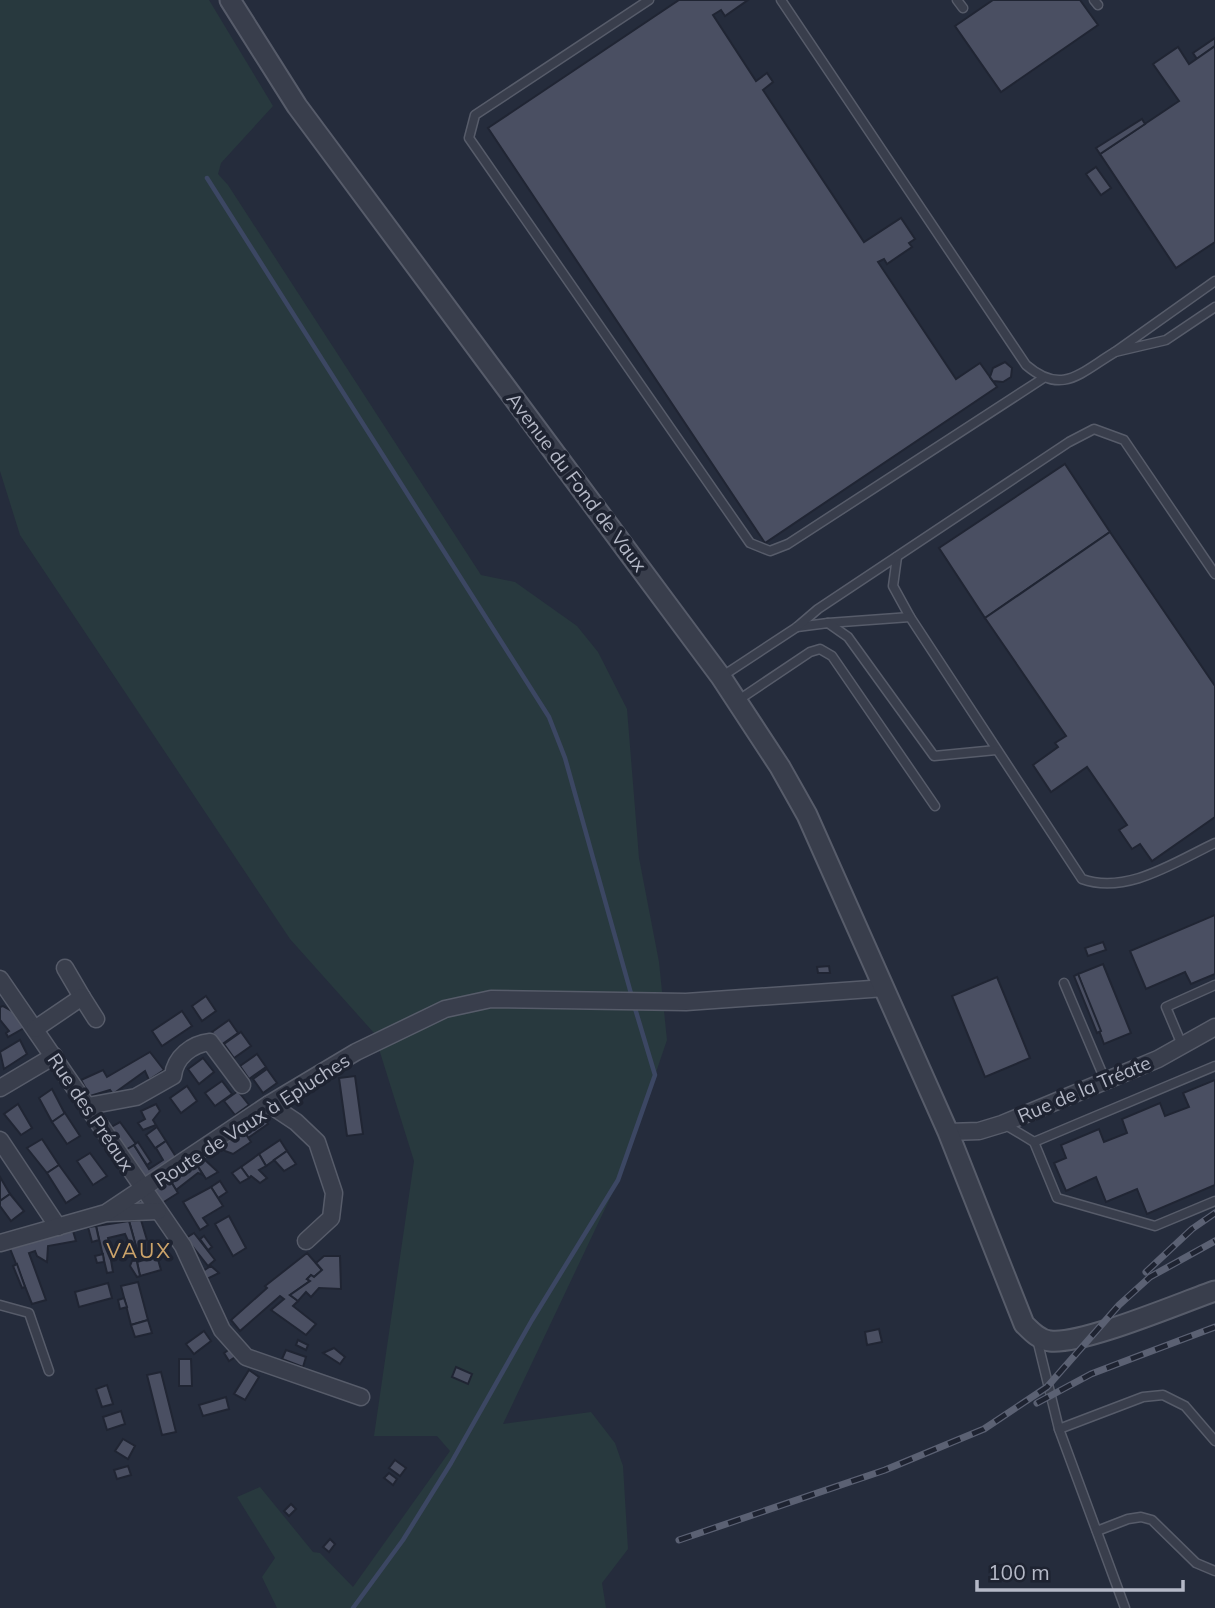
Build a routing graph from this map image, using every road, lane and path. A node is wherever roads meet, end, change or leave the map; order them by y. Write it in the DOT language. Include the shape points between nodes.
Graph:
graph roads {
  1 [pos="230,0"];
  2 [pos="649,0"];
  3 [pos="781,0"];
  4 [pos="957,0"];
  5 [pos="963,8"];
  6 [pos="1215,281"];
  7 [pos="1215,307"];
  8 [pos="1115,352"];
  9 [pos="1042,379"];
  10 [pos="897,557"];
  11 [pos="1215,574"];
  12 [pos="909,617"];
  13 [pos="828,622"];
  14 [pos="797,627"];
  15 [pos="721,677"];
  16 [pos="737,701"];
  17 [pos="996,750"];
  18 [pos="935,806"];
  19 [pos="1215,843"];
  20 [pos="65,968"];
  21 [pos="1064,983"];
  22 [pos="1215,985"];
  23 [pos="2,988"];
  24 [pos="885,988"];
  25 [pos="82,997"];
  26 [pos="96,1019"];
  27 [pos="1215,1027"];
  28 [pos="35,1029"];
  29 [pos="1182,1045"];
  30 [pos="54,1056"];
  31 [pos="1215,1066"];
  32 [pos="1105,1080"];
  33 [pos="242,1085"];
  34 [pos="0,1088"];
  35 [pos="269,1104"];
  36 [pos="88,1107"];
  37 [pos="1002,1124"];
  38 [pos="948,1132"];
  39 [pos="0,1140"];
  40 [pos="1034,1142"];
  41 [pos="143,1191"];
  42 [pos="1215,1201"];
  43 [pos="158,1211"];
  44 [pos="106,1213"];
  45 [pos="58,1227"];
  46 [pos="306,1241"];
  47 [pos="0,1243"];
  48 [pos="1215,1292"];
  49 [pos="0,1305"];
  50 [pos="1036,1336"];
  51 [pos="49,1371"];
  52 [pos="360,1397"];
  53 [pos="1059,1429"];
  54 [pos="1215,1441"];
  55 [pos="1097,1531"];
  56 [pos="1215,1571"];
  57 [pos="1125,1608"];
  1 -- 15 [label="street, Avenue du Fond de Vaux" via="297,106"];
  2 -- 9 [label="lane" via="475,115 469,138 750,543 770,551 788,544"];
  3 -- 9 [label="lane" via="1026,365"];
  4 -- 5 [label="lane"];
  6 -- 8 [label="lane"];
  7 -- 8 [label="lane" via="1166,340"];
  8 -- 9 [label="lane" via="1075,376 1056,382"];
  10 -- 11 [label="lane" via="1094,429 1124,440"];
  10 -- 12 [label="lane" via="893,586"];
  10 -- 14 [label="lane"];
  12 -- 13 [label="lane"];
  12 -- 17 [label="lane"];
  13 -- 14 [label="lane"];
  13 -- 17 [label="lane" via="848,637 934,756"];
  14 -- 15 [label="lane"];
  15 -- 16 [label="street, Avenue du Fond de Vaux"];
  16 -- 18 [label="lane" via="820,649 832,656"];
  16 -- 24 [label="street, Avenue du Fond de Vaux" via="807,815"];
  17 -- 19 [label="lane" via="1082,879 1114,884 1149,875"];
  20 -- 25 [label="street"];
  21 -- 32 [label="lane"];
  22 -- 29 [label="lane" via="1166,1007"];
  23 -- 28 [label="street, Rue des Préaux"];
  24 -- 35 [label="street, Route de Vaux à Epluches" via="686,1002 491,999 445,1009 356,1052"];
  24 -- 38 [label="street, Avenue du Fond de Vaux"];
  25 -- 26 [label="street"];
  25 -- 28 [label="street"];
  27 -- 29 [label="street, Rue de la Tréate"];
  28 -- 30 [label="street, Rue des Préaux"];
  29 -- 32 [label="street, Rue de la Tréate"];
  30 -- 34 [label="street"];
  30 -- 36 [label="street, Rue des Préaux"];
  31 -- 40 [label="lane"];
  32 -- 37 [label="street, Rue de la Tréate"];
  33 -- 36 [label="street" via="210,1042 200,1043 185,1052 174,1066 173,1076 136,1097"];
  35 -- 41 [label="street, Route de Vaux à Epluches"];
  35 -- 46 [label="street" via="317,1142 334,1193 331,1218"];
  36 -- 41 [label="street, Rue des Préaux"];
  37 -- 38 [label="street, Rue de la Tréate" via="979,1131"];
  37 -- 40 [label="lane"];
  38 -- 50 [label="street, Avenue du Fond de Vaux" via="1015,1308"];
  39 -- 45 [label="street"];
  40 -- 42 [label="lane" via="1056,1198 1155,1226"];
  41 -- 43 [label="street, Rue des Préaux"];
  41 -- 44 [label="street, Route de Vaux à Epluches"];
  43 -- 44 [label="street"];
  43 -- 52 [label="street, Rue des Préaux" via="183,1247 222,1330 246,1357"];
  44 -- 45 [label="street"];
  45 -- 47 [label="street"];
  48 -- 50 [label="street" via="1075,1339 1049,1341"];
  49 -- 51 [label="lane" via="29,1313"];
  50 -- 53 [label="lane"];
  53 -- 54 [label="lane" via="1143,1397 1163,1395 1185,1406"];
  53 -- 55 [label="lane"];
  55 -- 56 [label="lane" via="1128,1519 1153,1520 1196,1563"];
  55 -- 57 [label="lane"];
}
